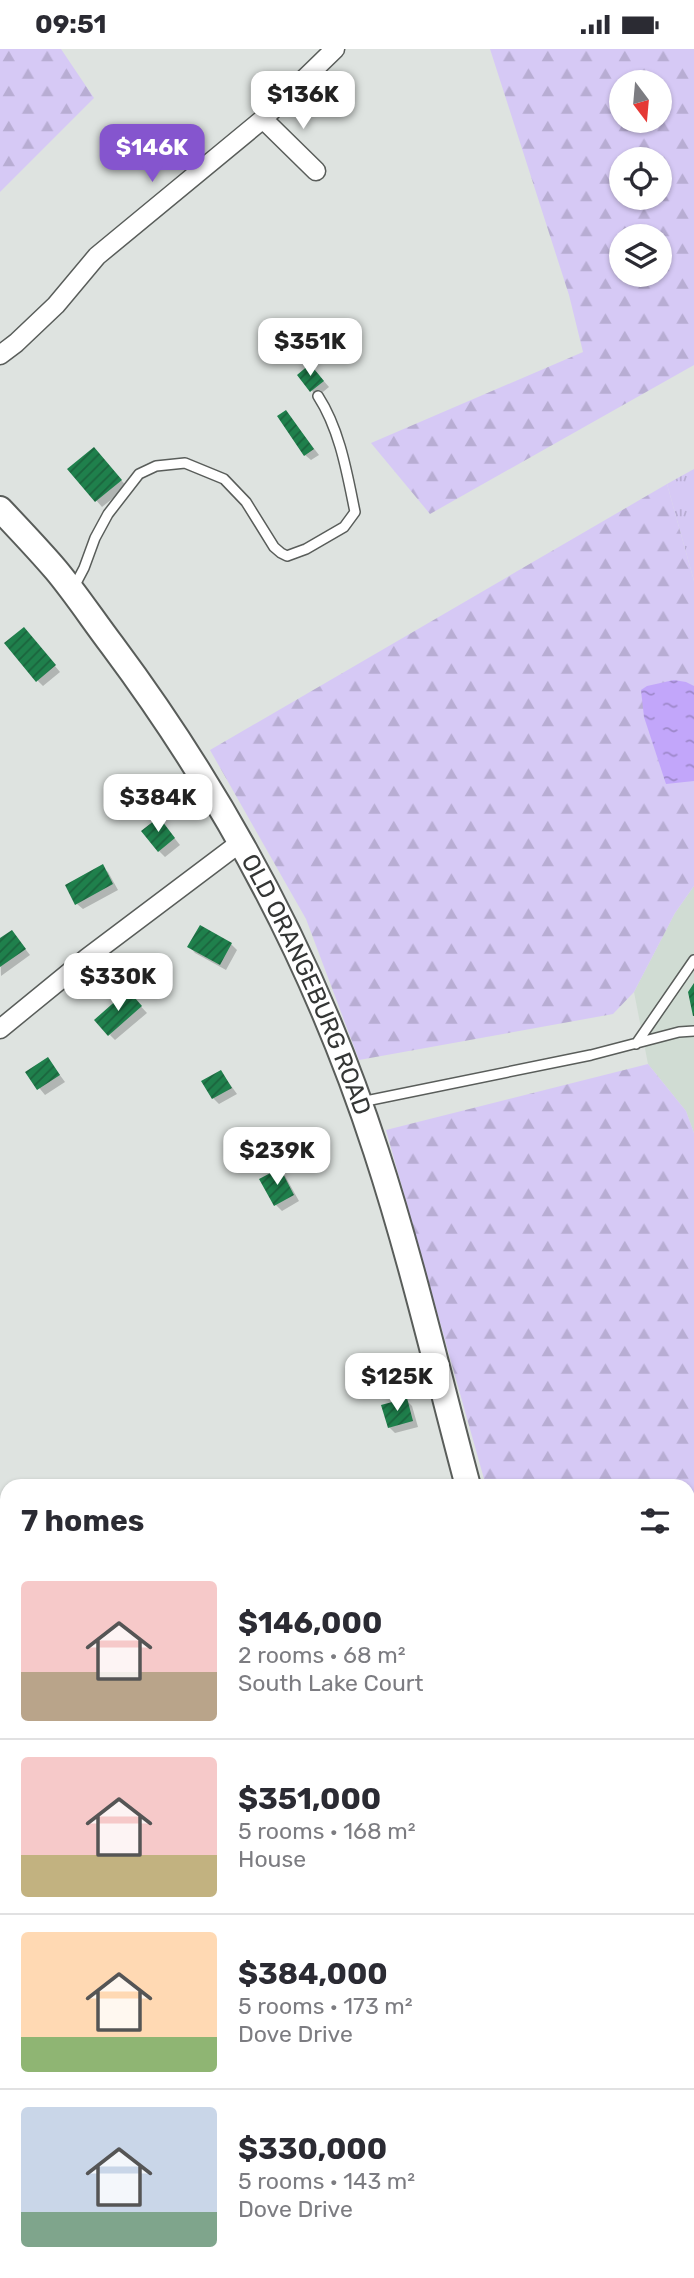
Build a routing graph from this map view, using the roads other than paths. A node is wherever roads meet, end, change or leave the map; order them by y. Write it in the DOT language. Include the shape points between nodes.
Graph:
graph roads {
  1 [pos="335,49"];
  2 [pos="263,119"];
  3 [pos="316,171"];
  4 [pos="0,355"];
  5 [pos="318,396"];
  6 [pos="0,509"];
  7 [pos="72,591"];
  8 [pos="240,842"];
  9 [pos="694,960"];
  10 [pos="0,1029"];
  11 [pos="694,1031"];
  12 [pos="636,1044"];
  13 [pos="360,1102"];
  14 [pos="466,1479"];
  1 -- 2 [label="street"];
  2 -- 3 [label="street"];
  2 -- 4 [label="street" via="97,256 56,305"];
  5 -- 7 [label="lane" via="332,421 355,512 344,527 287,556 274,547 246,502 225,479 186,463 156,465 139,474 108,514"];
  6 -- 7 [label="street, OLD ORANGEBURG ROAD"];
  7 -- 8 [label="street, OLD ORANGEBURG ROAD" via="149,697"];
  8 -- 10 [label="street"];
  8 -- 13 [label="street, OLD ORANGEBURG ROAD" via="310,979"];
  9 -- 12 [label="lane"];
  11 -- 12 [label="lane"];
  12 -- 13 [label="lane"];
  13 -- 14 [label="street, OLD ORANGEBURG ROAD"];
}
